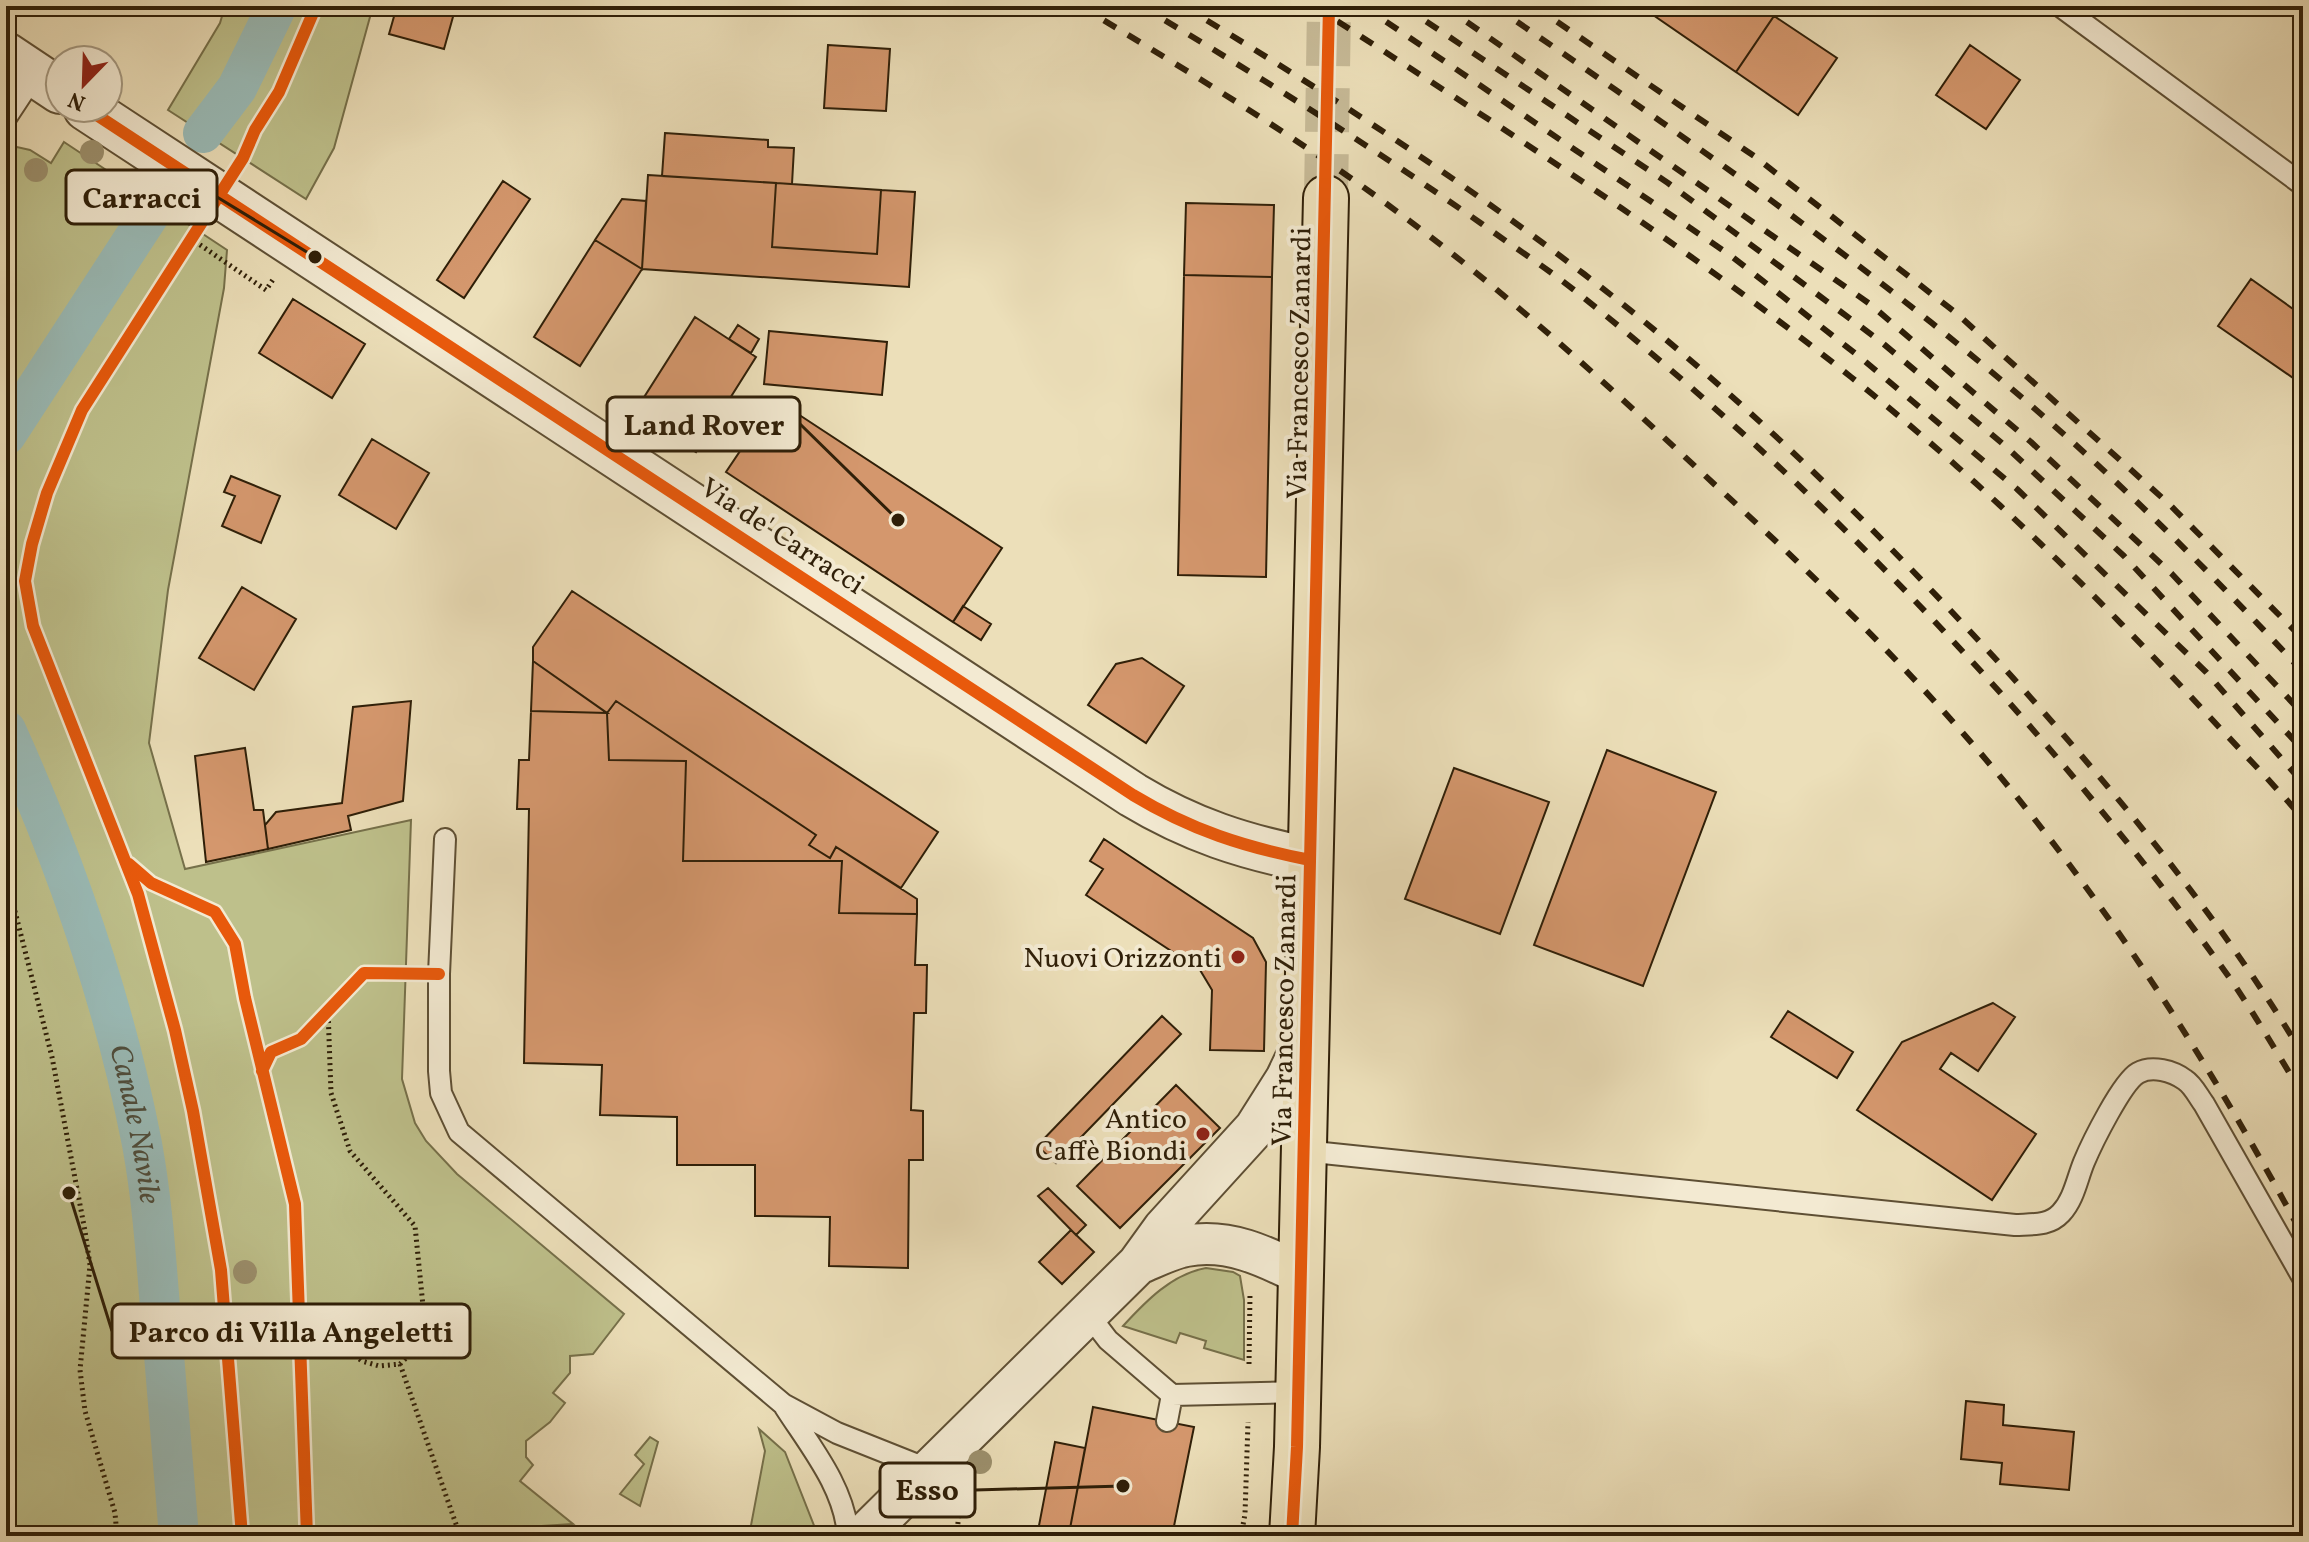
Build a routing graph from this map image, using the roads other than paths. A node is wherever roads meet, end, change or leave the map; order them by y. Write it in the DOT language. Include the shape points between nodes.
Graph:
graph roads {
  1 [pos="2060,6"];
  2 [pos="34,73"];
  3 [pos="6,118"];
  4 [pos="110,124"];
  5 [pos="2303,185"];
  6 [pos="1326,198"];
  7 [pos="445,839"];
  8 [pos="1310,860"];
  9 [pos="1306,1037"];
  10 [pos="1304,1151"];
  11 [pos="1138,1264"];
  12 [pos="1301,1274"];
  13 [pos="2303,1278"];
  14 [pos="1088,1314"];
  15 [pos="1299,1392"];
  16 [pos="1172,1395"];
  17 [pos="783,1404"];
  18 [pos="1167,1421"];
  19 [pos="946,1480"];
  20 [pos="848,1536"];
  21 [pos="863,1536"];
  22 [pos="1292,1536"];
  1 -- 5 [label="lane"];
  2 -- 3 [label="lane"];
  4 -- 8 [label="street, Via de' Carracci" via="1133,795 1207,834"];
  6 -- 8 [label="main road, Via Francesco Zanardi"];
  7 -- 17 [label="lane" via="439,1071 441,1093 459,1132"];
  8 -- 9 [label="main road, Via Francesco Zanardi"];
  9 -- 10 [label="main road, Via Francesco Zanardi"];
  9 -- 11 [label="street" via="1255,1128"];
  10 -- 12 [label="main road, Via Francesco Zanardi"];
  10 -- 13 [label="lane" via="2015,1225 2048,1223 2071,1197 2084,1161 2126,1085 2137,1073 2169,1071 2187,1081 2204,1104"];
  11 -- 12 [label="street" via="1185,1246 1218,1245 1253,1252"];
  11 -- 14 [label="street"];
  12 -- 15 [label="main road, Via Francesco Zanardi"];
  14 -- 16 [label="lane" via="1108,1340"];
  14 -- 19 [label="street"];
  15 -- 16 [label="lane"];
  15 -- 22 [label="main road, Via Francesco Zanardi"];
  16 -- 18 [label="lane"];
  17 -- 19 [label="lane"];
  17 -- 20 [label="lane" via="830,1477 847,1518"];
  19 -- 21 [label="street"];
}
